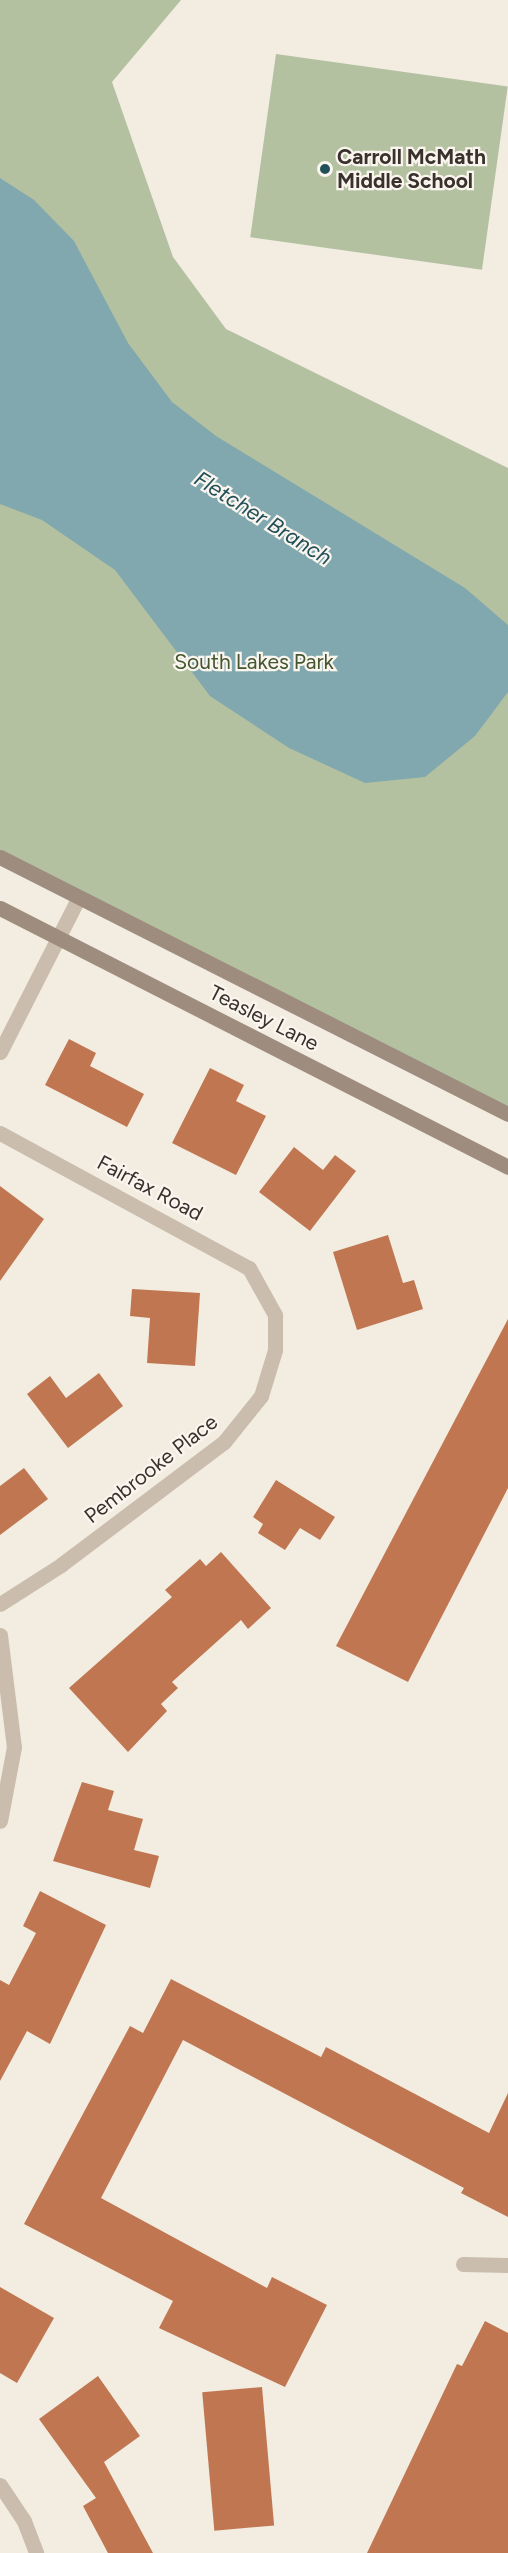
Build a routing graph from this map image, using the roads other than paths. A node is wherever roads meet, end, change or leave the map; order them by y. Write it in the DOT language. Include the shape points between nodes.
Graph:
graph roads {
  1 [pos="0,857"];
  2 [pos="79,897"];
  3 [pos="0,908"];
  4 [pos="59,937"];
  5 [pos="0,1052"];
  6 [pos="508,1114"];
  7 [pos="0,1134"];
  8 [pos="508,1167"];
  9 [pos="266,1295"];
  10 [pos="0,1604"];
  11 [pos="0,1635"];
  12 [pos="0,1821"];
  13 [pos="463,2264"];
  14 [pos="508,2265"];
  15 [pos="0,2486"];
  16 [pos="36,2553"];
  1 -- 2 [label="main road, Teasley Lane"];
  2 -- 4 [label="street"];
  2 -- 6 [label="main road, Teasley Lane"];
  3 -- 4 [label="main road, Teasley Lane"];
  4 -- 5 [label="street"];
  4 -- 8 [label="main road, Teasley Lane"];
  7 -- 9 [label="street, Fairfax Road" via="225,1252 249,1268"];
  9 -- 10 [label="street, Pembrooke Place" via="275,1315 275,1350 261,1396 243,1421 61,1565"];
  11 -- 12 [label="street" via="14,1748"];
  13 -- 14 [label="street"];
  15 -- 16 [label="street" via="24,2521"];
}
